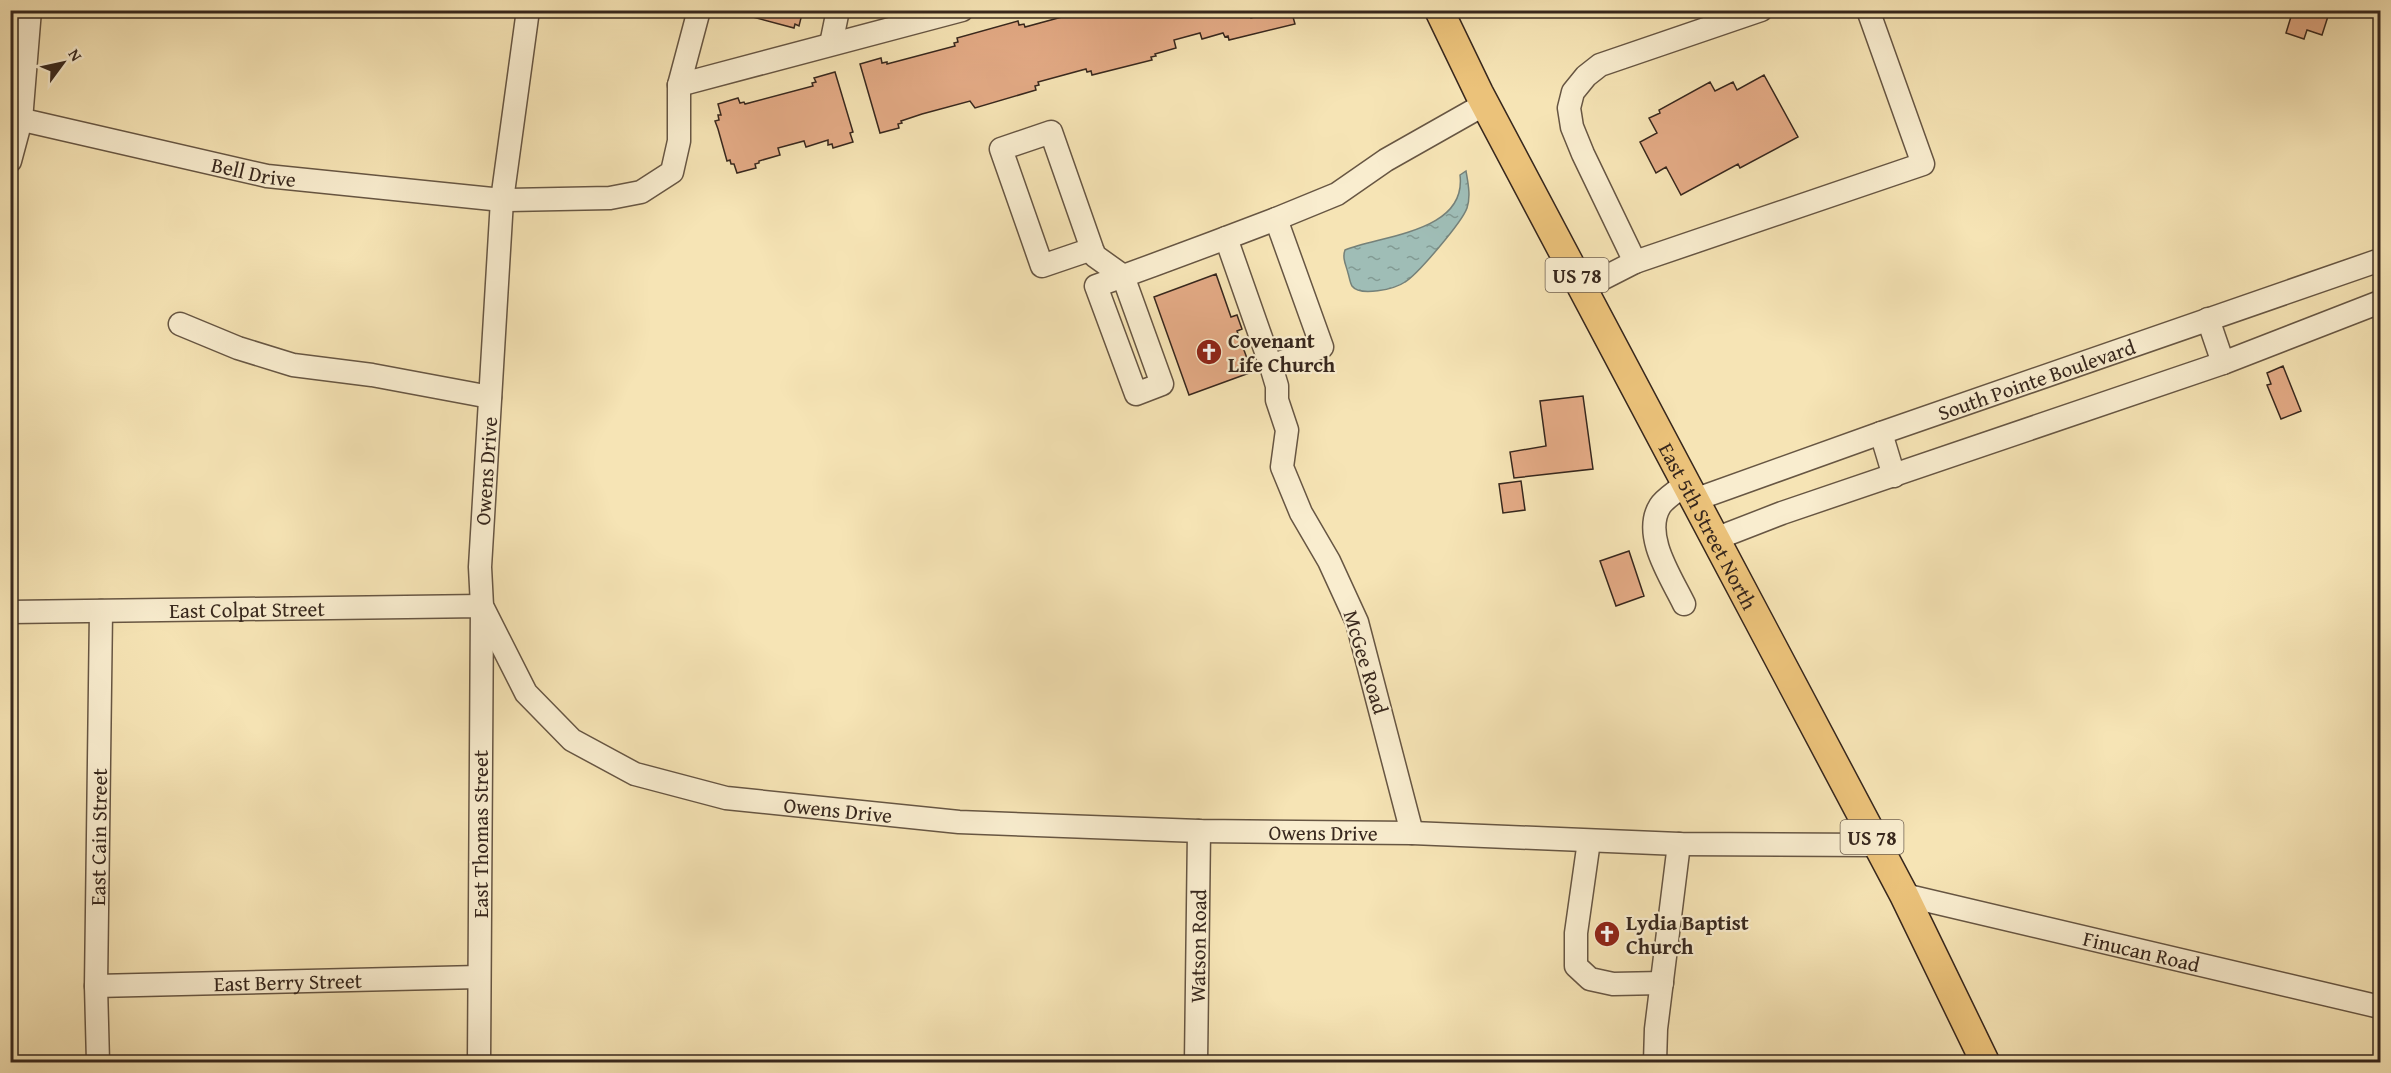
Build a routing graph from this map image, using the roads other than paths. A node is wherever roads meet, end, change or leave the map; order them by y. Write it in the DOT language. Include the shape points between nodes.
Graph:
graph roads {
  1 [pos="30,10"];
  2 [pos="699,10"];
  3 [pos="838,10"];
  4 [pos="962,10"];
  5 [pos="1439,10"];
  6 [pos="1761,10"];
  7 [pos="1868,10"];
  8 [pos="523,11"];
  9 [pos="831,44"];
  10 [pos="679,85"];
  11 [pos="1485,104"];
  12 [pos="16,118"];
  13 [pos="10,161"];
  14 [pos="502,200"];
  15 [pos="1276,219"];
  16 [pos="1226,238"];
  17 [pos="1092,249"];
  18 [pos="2380,260"];
  19 [pos="1635,262"];
  20 [pos="1123,276"];
  21 [pos="1584,288"];
  22 [pos="2380,302"];
  23 [pos="2208,319"];
  24 [pos="180,324"];
  25 [pos="2223,363"];
  26 [pos="1271,366"];
  27 [pos="490,397"];
  28 [pos="1881,433"];
  29 [pos="1894,476"];
  30 [pos="1690,492"];
  31 [pos="1715,539"];
  32 [pos="1684,604"];
  33 [pos="482,606"];
  34 [pos="101,611"];
  35 [pos="10,612"];
  36 [pos="1199,831"];
  37 [pos="1412,833"];
  38 [pos="1589,841"];
  39 [pos="1678,844"];
  40 [pos="1876,844"];
  41 [pos="1904,895"];
  42 [pos="479,977"];
  43 [pos="1662,983"];
  44 [pos="96,986"];
  45 [pos="2380,1007"];
  46 [pos="1979,1052"];
  47 [pos="98,1062"];
  48 [pos="479,1062"];
  49 [pos="1196,1062"];
  50 [pos="1655,1062"];
  1 -- 12 [label="street"];
  2 -- 10 [label="street"];
  3 -- 9 [label="street"];
  4 -- 9 [label="street"];
  5 -- 11 [label="main road, East 5th Street North / US 78"];
  6 -- 19 [label="street" via="1600,65 1573,92 1569,108 1572,127"];
  7 -- 19 [label="street" via="1923,164"];
  8 -- 14 [label="street, Owens Drive"];
  9 -- 10 [label="street"];
  10 -- 14 [label="street, Bell Drive" via="679,141 672,172 641,192 610,198"];
  11 -- 15 [label="street" via="1386,160 1337,194"];
  11 -- 21 [label="main road, East 5th Street North / US 78"];
  12 -- 13 [label="street"];
  12 -- 14 [label="street, Bell Drive" via="267,176"];
  14 -- 27 [label="street, Owens Drive"];
  15 -- 16 [label="street"];
  15 -- 26 [label="street" via="1322,347"];
  16 -- 20 [label="street"];
  16 -- 26 [label="street"];
  17 -- 17 [label="street" via="1051,132 1000,149 1042,266"];
  17 -- 20 [label="street" via="1095,256"];
  18 -- 23 [label="street, South Pointe Boulevard"];
  19 -- 21 [label="street"];
  20 -- 20 [label="street" via="1096,286 1136,394 1162,384"];
  21 -- 30 [label="main road, East 5th Street North / US 78"];
  22 -- 25 [label="street"];
  23 -- 25 [label="street"];
  23 -- 28 [label="street, South Pointe Boulevard"];
  24 -- 27 [label="street" via="293,365"];
  25 -- 29 [label="street"];
  26 -- 37 [label="street, McGee Road" via="1287,430 1282,466 1301,513 1357,622"];
  27 -- 33 [label="street, Owens Drive" via="480,567"];
  28 -- 29 [label="street"];
  28 -- 30 [label="street, South Pointe Boulevard"];
  29 -- 31 [label="street"];
  30 -- 31 [label="main road, East 5th Street North / US 78"];
  30 -- 32 [label="street" via="1661,505 1654,530 1659,551"];
  31 -- 40 [label="main road, East 5th Street North / US 78"];
  33 -- 34 [label="street, East Colpat Street"];
  33 -- 36 [label="street, Owens Drive" via="526,693 572,740 635,774 726,798 959,822"];
  33 -- 42 [label="street, East Thomas Street"];
  34 -- 35 [label="street, East Colpat Street"];
  34 -- 44 [label="street, East Cain Street"];
  36 -- 37 [label="street, Owens Drive"];
  36 -- 49 [label="street, Watson Road"];
  37 -- 38 [label="street, Owens Drive"];
  38 -- 39 [label="street, Owens Drive"];
  38 -- 43 [label="street" via="1576,933 1576,966 1590,979 1613,984"];
  39 -- 40 [label="street, Owens Drive"];
  39 -- 43 [label="street"];
  40 -- 41 [label="main road, East 5th Street North / US 78"];
  41 -- 45 [label="street, Finucan Road"];
  41 -- 46 [label="main road, East 5th Street North / US 78"];
  42 -- 44 [label="street, East Berry Street"];
  42 -- 48 [label="street, East Thomas Street"];
  43 -- 50 [label="street"];
  44 -- 47 [label="street, East Cain Street"];
}
